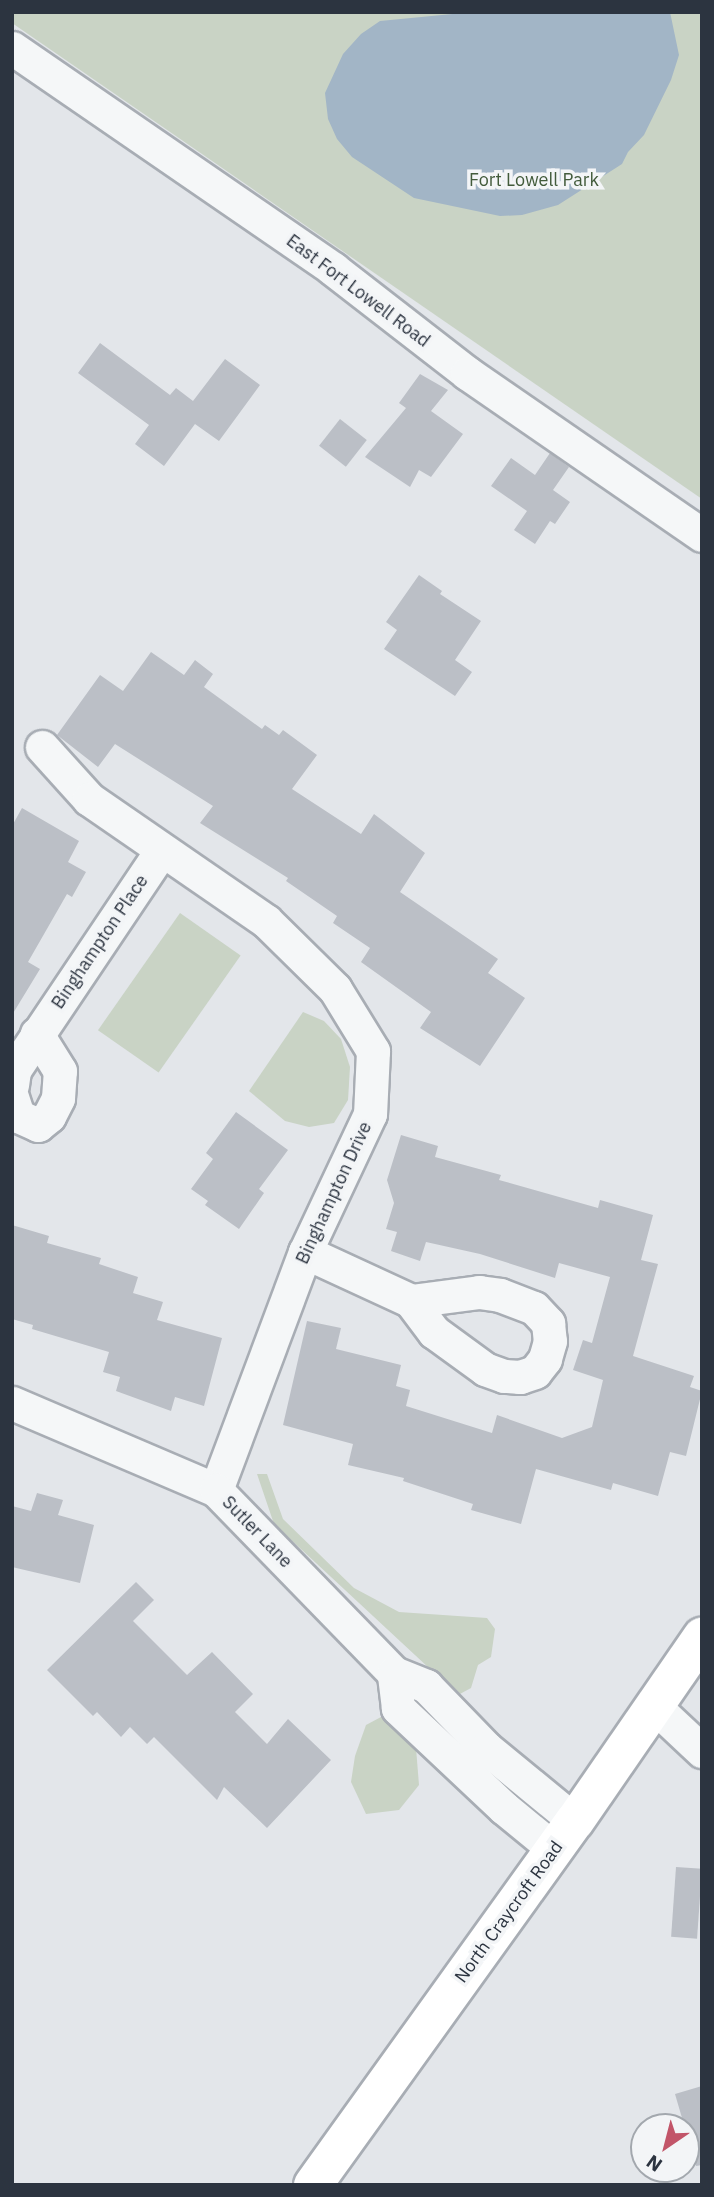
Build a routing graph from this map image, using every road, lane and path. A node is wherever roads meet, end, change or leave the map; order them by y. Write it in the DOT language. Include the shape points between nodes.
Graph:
graph roads {
  1 [pos="12,48"];
  2 [pos="702,535"];
  3 [pos="42,747"];
  4 [pos="162,850"];
  5 [pos="37,1034"];
  6 [pos="12,1085"];
  7 [pos="12,1097"];
  8 [pos="304,1252"];
  9 [pos="411,1301"];
  10 [pos="12,1403"];
  11 [pos="216,1490"];
  12 [pos="702,1637"];
  13 [pos="654,1706"];
  14 [pos="702,1728"];
  15 [pos="702,1751"];
  16 [pos="565,1835"];
  17 [pos="313,2185"];
  1 -- 2 [label="street, East Fort Lowell Road" via="333,269 467,373"];
  3 -- 4 [label="street, Binghampton Drive" via="89,799"];
  4 -- 5 [label="street, Binghampton Place"];
  4 -- 8 [label="street, Binghampton Drive" via="266,921 335,989 373,1051 370,1114"];
  5 -- 6 [label="street, Binghampton Place" via="14,1070"];
  5 -- 7 [label="street" via="60,1071 58,1098 38,1125 18,1116"];
  8 -- 9 [label="street"];
  8 -- 11 [label="street, Binghampton Drive"];
  10 -- 11 [label="street, Sutler Lane"];
  11 -- 16 [label="street, Sutler Lane" via="394,1673 426,1686"];
  12 -- 13 [label="main road, North Craycroft Road"];
  13 -- 14 [label="street"];
  13 -- 15 [label="street"];
  13 -- 16 [label="main road, North Craycroft Road"];
  16 -- 17 [label="main road, North Craycroft Road"];
}
